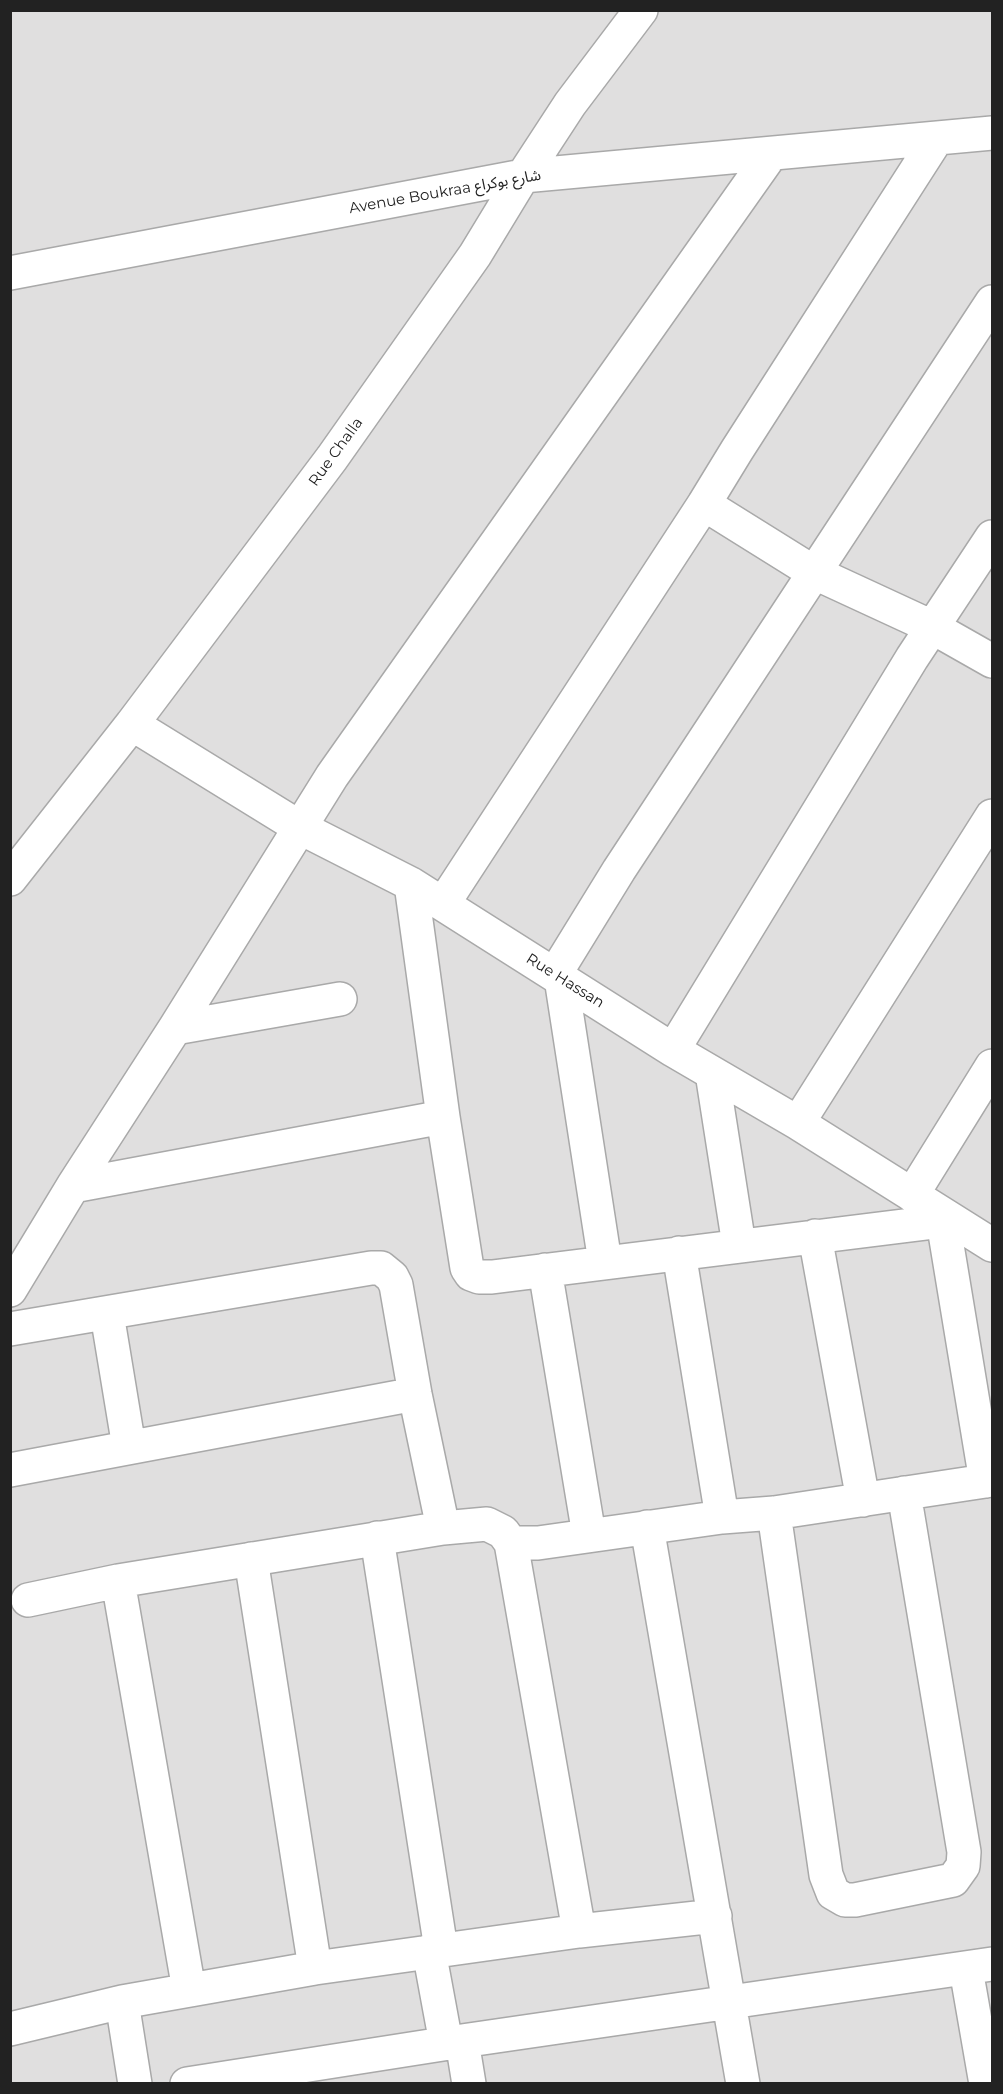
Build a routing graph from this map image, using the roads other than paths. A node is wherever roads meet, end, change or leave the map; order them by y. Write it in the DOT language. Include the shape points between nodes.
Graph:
graph roads {
  1 [pos="641,10"];
  2 [pos="993,133"];
  3 [pos="937,138"];
  4 [pos="771,154"];
  5 [pos="523,176"];
  6 [pos="10,273"];
  7 [pos="993,302"];
  8 [pos="704,504"];
  9 [pos="993,537"];
  10 [pos="813,572"];
  11 [pos="932,627"];
  12 [pos="993,661"];
  13 [pos="132,724"];
  14 [pos="993,816"];
  15 [pos="299,827"];
  16 [pos="10,879"];
  17 [pos="411,884"];
  18 [pos="443,904"];
  19 [pos="558,976"];
  20 [pos="340,999"];
  21 [pos="175,1028"];
  22 [pos="673,1050"];
  23 [pos="993,1066"];
  24 [pos="712,1073"];
  25 [pos="443,1117"];
  26 [pos="798,1123"];
  27 [pos="73,1186"];
  28 [pos="931,1209"];
  29 [pos="815,1236"];
  30 [pos="739,1245"];
  31 [pos="993,1245"];
  32 [pos="679,1253"];
  33 [pos="605,1262"];
  34 [pos="545,1270"];
  35 [pos="10,1290"];
  36 [pos="107,1314"];
  37 [pos="10,1329"];
  38 [pos="981,1374"];
  39 [pos="416,1394"];
  40 [pos="129,1447"];
  41 [pos="10,1470"];
  42 [pos="989,1481"];
  43 [pos="904,1493"];
  44 [pos="863,1500"];
  45 [pos="774,1513"];
  46 [pos="722,1516"];
  47 [pos="647,1527"];
  48 [pos="443,1528"];
  49 [pos="589,1535"];
  50 [pos="377,1538"];
  51 [pos="511,1543"];
  52 [pos="251,1558"];
  53 [pos="118,1581"];
  54 [pos="28,1600"];
  55 [pos="715,1916"];
  56 [pos="579,1931"];
  57 [pos="435,1950"];
  58 [pos="979,1966"];
  59 [pos="315,1968"];
  60 [pos="189,1990"];
  61 [pos="122,2002"];
  62 [pos="729,2004"];
  63 [pos="10,2029"];
  64 [pos="454,2042"];
  65 [pos="135,2084"];
  66 [pos="187,2084"];
  67 [pos="469,2084"];
  68 [pos="743,2084"];
  69 [pos="986,2084"];
  1 -- 5 [label="street, Rue Challa" via="570,104"];
  2 -- 3 [label="street, Avenue Boukraa شارع بوكراع"];
  3 -- 4 [label="street, Avenue Boukraa شارع بوكراع"];
  3 -- 8 [label="street"];
  4 -- 5 [label="street, Avenue Boukraa شارع بوكراع"];
  4 -- 15 [label="street"];
  5 -- 6 [label="street, Avenue Boukraa شارع بوكراع"];
  5 -- 13 [label="street, Rue Challa" via="475,255 359,420"];
  7 -- 10 [label="street"];
  8 -- 10 [label="street"];
  8 -- 18 [label="street"];
  9 -- 11 [label="street"];
  10 -- 11 [label="street"];
  10 -- 19 [label="street" via="619,870"];
  11 -- 12 [label="street"];
  11 -- 22 [label="street"];
  13 -- 15 [label="street, Rue Hassan"];
  13 -- 16 [label="street, Rue Challa"];
  14 -- 26 [label="street"];
  15 -- 17 [label="street, Rue Hassan"];
  15 -- 21 [label="street"];
  17 -- 18 [label="street, Rue Hassan"];
  17 -- 25 [label="street"];
  18 -- 19 [label="street, Rue Hassan"];
  19 -- 22 [label="street, Rue Hassan"];
  19 -- 33 [label="street"];
  20 -- 21 [label="street"];
  21 -- 27 [label="street"];
  22 -- 24 [label="street, Rue Hassan"];
  23 -- 28 [label="street"];
  24 -- 26 [label="street, Rue Hassan"];
  24 -- 30 [label="street"];
  25 -- 27 [label="street"];
  25 -- 34 [label="street" via="467,1268 471,1274 484,1278"];
  26 -- 28 [label="street, Rue Hassan"];
  27 -- 35 [label="street"];
  28 -- 29 [label="street"];
  28 -- 31 [label="street, Rue Hassan"];
  28 -- 38 [label="street"];
  29 -- 30 [label="street"];
  29 -- 44 [label="street"];
  30 -- 32 [label="street"];
  32 -- 33 [label="street"];
  32 -- 46 [label="street"];
  33 -- 34 [label="street"];
  34 -- 49 [label="street"];
  36 -- 37 [label="street"];
  36 -- 39 [label="street" via="381,1268 396,1285"];
  36 -- 40 [label="street"];
  38 -- 42 [label="street"];
  39 -- 40 [label="street"];
  39 -- 48 [label="street"];
  40 -- 41 [label="street"];
  42 -- 43 [label="street"];
  43 -- 44 [label="street"];
  43 -- 45 [label="street" via="964,1852 963,1866 953,1880 855,1900 845,1900 833,1893 826,1875"];
  44 -- 45 [label="street"];
  45 -- 46 [label="street"];
  46 -- 47 [label="street"];
  47 -- 49 [label="street"];
  47 -- 55 [label="street"];
  48 -- 50 [label="street"];
  48 -- 51 [label="street" via="487,1524 503,1532"];
  49 -- 51 [label="street"];
  50 -- 52 [label="street"];
  50 -- 57 [label="street"];
  51 -- 56 [label="street"];
  52 -- 53 [label="street"];
  52 -- 59 [label="street"];
  53 -- 54 [label="street"];
  53 -- 60 [label="street"];
  55 -- 56 [label="street"];
  55 -- 62 [label="street"];
  56 -- 57 [label="street"];
  57 -- 59 [label="street"];
  57 -- 64 [label="street"];
  58 -- 62 [label="street"];
  58 -- 69 [label="street"];
  59 -- 60 [label="street"];
  60 -- 61 [label="street"];
  61 -- 63 [label="street"];
  61 -- 65 [label="street"];
  62 -- 64 [label="street"];
  62 -- 68 [label="street"];
  64 -- 66 [label="street"];
  64 -- 67 [label="street"];
}
